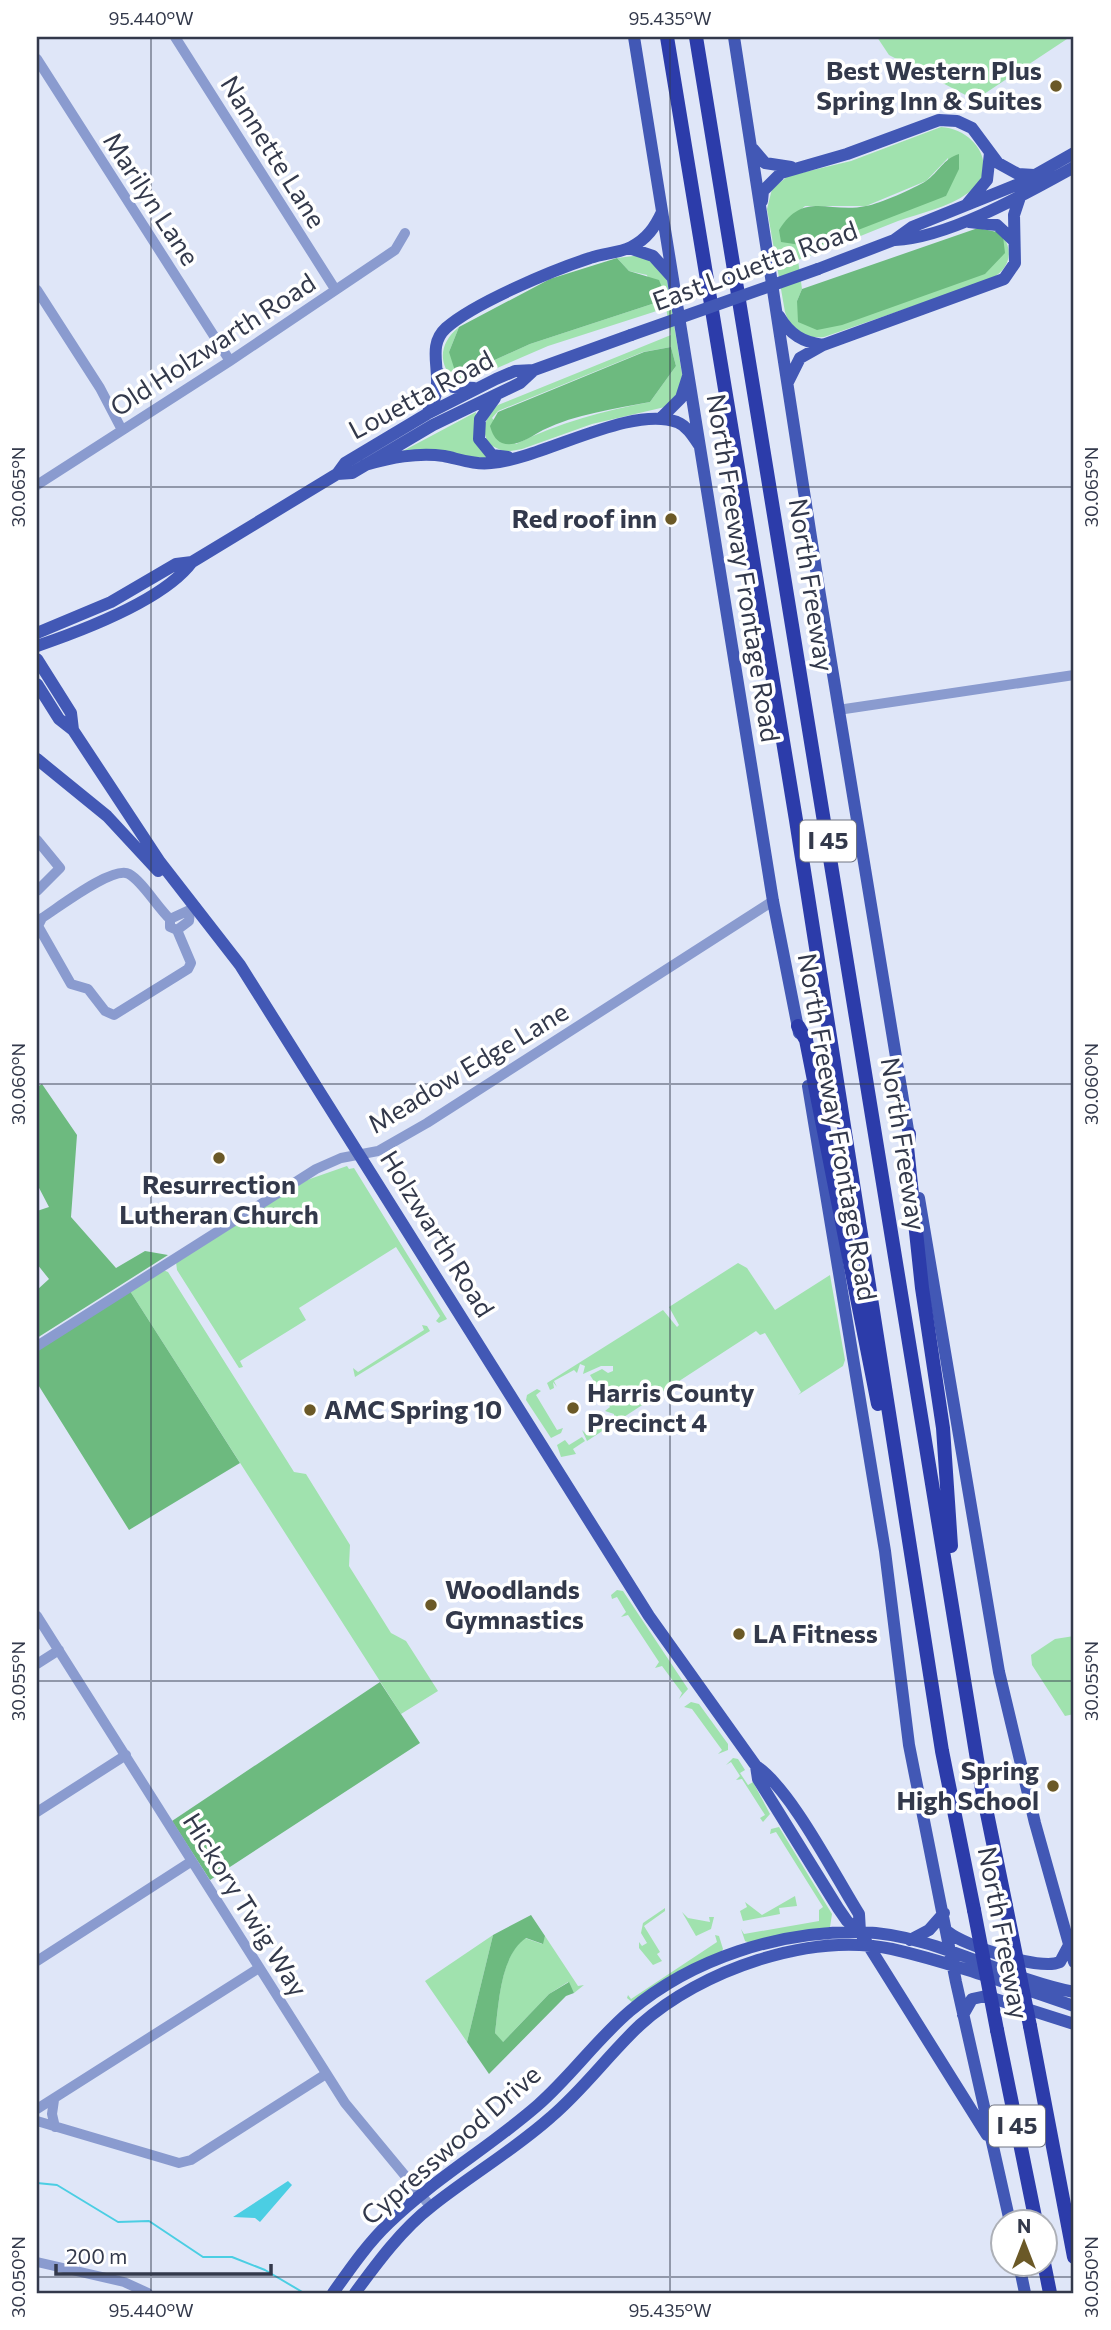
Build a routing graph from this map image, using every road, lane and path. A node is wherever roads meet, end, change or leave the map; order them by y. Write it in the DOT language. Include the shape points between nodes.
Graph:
graph roads {
  1 [pos="175,37"];
  2 [pos="634,37"];
  3 [pos="667,37"];
  4 [pos="696,37"];
  5 [pos="734,37"];
  6 [pos="37,59"];
  7 [pos="751,145"];
  8 [pos="990,153"];
  9 [pos="1074,153"];
  10 [pos="798,167"];
  11 [pos="1074,167"];
  12 [pos="1034,175"];
  13 [pos="1021,194"];
  14 [pos="760,208"];
  15 [pos="662,211"];
  16 [pos="961,215"];
  17 [pos="405,233"];
  18 [pos="1014,241"];
  19 [pos="629,248"];
  20 [pos="673,278"];
  21 [pos="335,289"];
  22 [pos="37,290"];
  23 [pos="776,311"];
  24 [pos="631,335"];
  25 [pos="823,345"];
  26 [pos="230,361"];
  27 [pos="534,370"];
  28 [pos="439,373"];
  29 [pos="689,374"];
  30 [pos="788,382"];
  31 [pos="480,387"];
  32 [pos="501,392"];
  33 [pos="428,414"];
  34 [pos="660,419"];
  35 [pos="122,430"];
  36 [pos="702,449"];
  37 [pos="526,456"];
  38 [pos="365,466"];
  39 [pos="337,474"];
  40 [pos="37,485"];
  41 [pos="192,562"];
  42 [pos="37,633"];
  43 [pos="62,638"];
  44 [pos="37,646"];
  45 [pos="37,659"];
  46 [pos="45,672"];
  47 [pos="1074,675"];
  48 [pos="37,684"];
  49 [pos="838,710"];
  50 [pos="73,730"];
  51 [pos="37,759"];
  52 [pos="37,840"];
  53 [pos="181,889"];
  54 [pos="37,891"];
  55 [pos="773,901"];
  56 [pos="193,909"];
  57 [pos="170,919"];
  58 [pos="177,930"];
  59 [pos="798,1026"];
  60 [pos="909,1134"];
  61 [pos="360,1154"];
  62 [pos="37,1346"];
  63 [pos="914,1574"];
  64 [pos="37,1616"];
  65 [pos="959,1645"];
  66 [pos="59,1650"];
  67 [pos="37,1664"];
  68 [pos="127,1755"];
  69 [pos="756,1766"];
  70 [pos="37,1812"];
  71 [pos="192,1861"];
  72 [pos="838,1908"];
  73 [pos="944,1913"];
  74 [pos="860,1932"];
  75 [pos="948,1932"];
  76 [pos="830,1933"];
  77 [pos="910,1940"];
  78 [pos="1069,1945"];
  79 [pos="868,1947"];
  80 [pos="952,1960"];
  81 [pos="37,1961"];
  82 [pos="1074,1962"];
  83 [pos="259,1968"];
  84 [pos="1074,1992"];
  85 [pos="1074,2006"];
  86 [pos="631,2010"];
  87 [pos="963,2015"];
  88 [pos="641,2024"];
  89 [pos="1074,2024"];
  90 [pos="326,2074"];
  91 [pos="54,2100"];
  92 [pos="539,2104"];
  93 [pos="37,2109"];
  94 [pos="550,2118"];
  95 [pos="37,2121"];
  96 [pos="55,2127"];
  97 [pos="994,2147"];
  98 [pos="420,2195"];
  99 [pos="431,2207"];
  100 [pos="1007,2208"];
  101 [pos="1033,2208"];
  102 [pos="372,2241"];
  103 [pos="385,2254"];
  104 [pos="1074,2257"];
  105 [pos="37,2262"];
  106 [pos="336,2289"];
  107 [pos="358,2290"];
  108 [pos="148,2293"];
  1 -- 21 [label="street, Nannette Lane"];
  2 -- 15 [label="main road, North Freeway Frontage Road"];
  3 -- 63 [label="highway, North Freeway / I 45"];
  4 -- 65 [label="highway, North Freeway / I 45"];
  5 -- 7 [label="main road"];
  6 -- 26 [label="street, Marilyn Lane"];
  7 -- 10 [label="main road" via="765,163"];
  7 -- 14 [label="main road"];
  8 -- 10 [label="main road" via="972,128 939,120"];
  8 -- 12 [label="main road" via="1008,171"];
  8 -- 16 [label="main road" via="987,180"];
  9 -- 12 [label="main road, East Louetta Road"];
  10 -- 14 [label="main road" via="771,180"];
  11 -- 13 [label="main road, East Louetta Road"];
  12 -- 16 [label="main road, East Louetta Road"];
  13 -- 16 [label="main road, East Louetta Road"];
  13 -- 18 [label="main road" via="1014,215"];
  14 -- 23 [label="main road"];
  15 -- 19 [label="main road" via="649,234"];
  15 -- 20 [label="main road, North Freeway Frontage Road"];
  16 -- 18 [label="main road" via="997,225"];
  16 -- 24 [label="main road, East Louetta Road, bridge" via="916,239 894,240"];
  17 -- 21 [label="street, Old Holzwarth Road" via="395,250"];
  18 -- 25 [label="main road" via="1012,270 995,285"];
  19 -- 20 [label="main road" via="653,256"];
  19 -- 28 [label="main road" via="561,267 460,318 438,338 435,357"];
  20 -- 29 [label="main road, North Freeway Frontage Road"];
  21 -- 26 [label="street, Old Holzwarth Road"];
  22 -- 35 [label="street"];
  23 -- 25 [label="main road" via="794,335"];
  23 -- 30 [label="main road"];
  24 -- 27 [label="main road, Louetta Road"];
  25 -- 30 [label="main road" via="800,358"];
  26 -- 35 [label="street, Old Holzwarth Road"];
  27 -- 31 [label="main road, Louetta Road" via="515,371"];
  27 -- 32 [label="main road, Louetta Road"];
  28 -- 31 [label="main road" via="453,387"];
  28 -- 33 [label="main road" via="438,394"];
  29 -- 34 [label="main road" via="681,398"];
  29 -- 36 [label="main road, North Freeway Frontage Road"];
  30 -- 49 [label="main road"];
  31 -- 33 [label="main road, Louetta Road"];
  32 -- 37 [label="main road" via="484,409 479,439 492,455"];
  32 -- 38 [label="main road, Louetta Road" via="433,425"];
  33 -- 39 [label="main road, Louetta Road" via="345,463"];
  34 -- 36 [label="main road" via="679,423"];
  34 -- 37 [label="main road" via="603,430"];
  35 -- 40 [label="street, Old Holzwarth Road"];
  36 -- 55 [label="main road, North Freeway Frontage Road"];
  37 -- 38 [label="main road" via="487,464 414,455"];
  38 -- 39 [label="main road, Louetta Road"];
  39 -- 41 [label="main road, Louetta Road"];
  41 -- 42 [label="main road, Louetta Road" via="176,564 111,603"];
  41 -- 43 [label="main road, Louetta Road" via="182,576 142,600"];
  43 -- 44 [label="main road, Louetta Road"];
  43 -- 46 [label="main road" via="46,656"];
  45 -- 46 [label="main road, Holzwarth Road"];
  46 -- 50 [label="main road, Holzwarth Road" via="71,713"];
  47 -- 49 [label="street"];
  48 -- 50 [label="main road, Holzwarth Road" via="59,719"];
  49 -- 60 [label="main road"];
  50 -- 53 [label="main road, Holzwarth Road"];
  51 -- 53 [label="main road" via="107,816"];
  52 -- 54 [label="street" via="60,868"];
  53 -- 56 [label="main road, Holzwarth Road"];
  55 -- 59 [label="main road, North Freeway Frontage Road"];
  55 -- 61 [label="street, Meadow Edge Lane" via="427,1123 378,1151"];
  56 -- 57 [label="street"];
  56 -- 58 [label="street" via="189,921"];
  56 -- 61 [label="main road, Holzwarth Road" via="240,965"];
  57 -- 58 [label="street" via="170,927"];
  57 -- 58 [label="street" via="130,875 120,873 42,918 38,926 71,984 88,989 105,1011 114,1015 188,969 190,956"];
  59 -- 63 [label="highway" via="806,1040 867,1345 904,1563"];
  59 -- 73 [label="main road, North Freeway Frontage Road" via="856,1363 909,1745"];
  60 -- 65 [label="highway" via="922,1288 943,1428"];
  60 -- 78 [label="main road" via="999,1672"];
  61 -- 62 [label="street, Meadow Edge Lane" via="316,1169"];
  61 -- 69 [label="main road, Holzwarth Road" via="649,1616"];
  63 -- 101 [label="highway, North Freeway / I 45, bridge" via="942,1751"];
  64 -- 66 [label="street, Hickory Twig Way"];
  65 -- 104 [label="highway, North Freeway / I 45, bridge" via="981,1784"];
  66 -- 67 [label="street"];
  66 -- 68 [label="street, Hickory Twig Way"];
  68 -- 70 [label="street"];
  68 -- 71 [label="street, Hickory Twig Way"];
  69 -- 72 [label="main road, Holzwarth Road" via="758,1779"];
  69 -- 74 [label="main road, Holzwarth Road" via="797,1815 859,1914"];
  71 -- 81 [label="street"];
  71 -- 83 [label="street, Hickory Twig Way"];
  72 -- 74 [label="main road, Holzwarth Road"];
  72 -- 76 [label="main road"];
  73 -- 75 [label="main road, North Freeway Frontage Road"];
  73 -- 77 [label="main road" via="929,1930"];
  74 -- 76 [label="main road, Cypresswood Drive"];
  74 -- 77 [label="main road, Cypresswood Drive"];
  74 -- 79 [label="main road, Holzwarth Road"];
  75 -- 78 [label="main road" via="963,1942 1043,1966 1060,1962"];
  75 -- 80 [label="main road, North Freeway Frontage Road"];
  76 -- 86 [label="main road, Cypresswood Drive" via="781,1939 730,1954 682,1976"];
  77 -- 80 [label="main road, Cypresswood Drive"];
  78 -- 82 [label="main road"];
  79 -- 80 [label="main road, Cypresswood Drive"];
  79 -- 88 [label="main road, Cypresswood Drive" via="784,1953 741,1965 695,1986"];
  79 -- 97 [label="main road, Holzwarth Road"];
  80 -- 84 [label="main road"];
  80 -- 85 [label="main road"];
  80 -- 87 [label="main road, North Freeway Frontage Road"];
  83 -- 90 [label="street, Hickory Twig Way"];
  83 -- 91 [label="street"];
  86 -- 88 [label="main road"];
  86 -- 92 [label="main road, Cypresswood Drive"];
  87 -- 89 [label="main road" via="969,2002 986,1996"];
  87 -- 97 [label="main road, North Freeway Frontage Road"];
  88 -- 94 [label="main road, Cypresswood Drive"];
  90 -- 96 [label="street" via="179,2164"];
  90 -- 98 [label="street, Hickory Twig Way" via="358,2122"];
  91 -- 93 [label="street"];
  91 -- 96 [label="street"];
  92 -- 94 [label="main road"];
  92 -- 98 [label="main road, Cypresswood Drive"];
  94 -- 99 [label="main road, Cypresswood Drive"];
  95 -- 96 [label="street"];
  97 -- 100 [label="main road, North Freeway Frontage Road"];
  98 -- 99 [label="street, Hickory Twig Way"];
  98 -- 102 [label="main road, Cypresswood Drive"];
  99 -- 103 [label="main road, Cypresswood Drive"];
  102 -- 103 [label="main road"];
  102 -- 106 [label="main road, Cypresswood Drive"];
  103 -- 107 [label="main road, Cypresswood Drive"];
  105 -- 108 [label="street" via="124,2282"];
}
